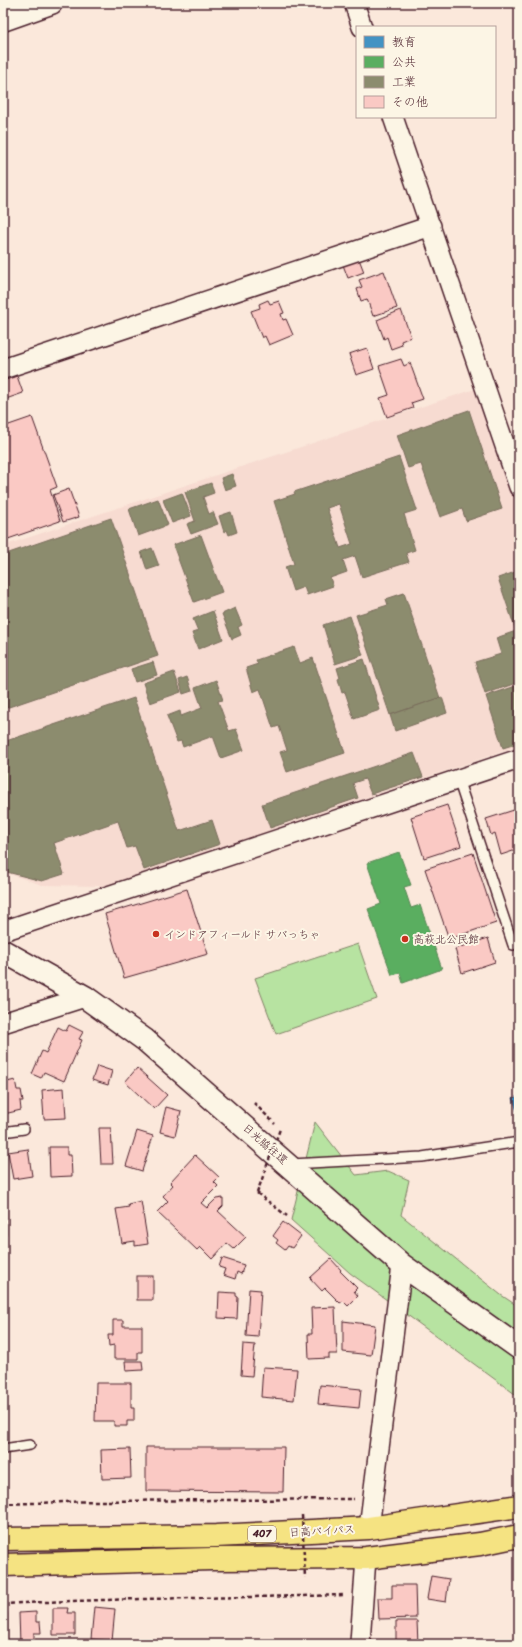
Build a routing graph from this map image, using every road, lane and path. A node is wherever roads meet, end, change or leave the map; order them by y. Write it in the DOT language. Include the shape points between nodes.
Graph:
graph roads {
  1 [pos="51,3"];
  2 [pos="354,3"];
  3 [pos="3,20"];
  4 [pos="362,26"];
  5 [pos="393,118"];
  6 [pos="430,226"];
  7 [pos="3,369"];
  8 [pos="519,487"];
  9 [pos="519,760"];
  10 [pos="458,780"];
  11 [pos="3,931"];
  12 [pos="513,945"];
  13 [pos="3,951"];
  14 [pos="85,997"];
  15 [pos="3,1023"];
  16 [pos="254,1103"];
  17 [pos="24,1129"];
  18 [pos="3,1132"];
  19 [pos="519,1142"];
  20 [pos="287,1164"];
  21 [pos="287,1216"];
  22 [pos="402,1265"];
  23 [pos="519,1348"];
  24 [pos="30,1445"];
  25 [pos="3,1448"];
  26 [pos="372,1499"];
  27 [pos="3,1504"];
  28 [pos="519,1506"];
  29 [pos="302,1515"];
  30 [pos="369,1528"];
  31 [pos="519,1536"];
  32 [pos="3,1539"];
  33 [pos="366,1558"];
  34 [pos="3,1565"];
  35 [pos="305,1578"];
  36 [pos="362,1595"];
  37 [pos="3,1604"];
  38 [pos="360,1643"];
  1 -- 3 [label="street"];
  2 -- 4 [label="street"];
  5 -- 6 [label="street"];
  6 -- 7 [label="street"];
  6 -- 8 [label="street"];
  9 -- 10 [label="street"];
  10 -- 11 [label="street"];
  10 -- 12 [label="lane"];
  13 -- 14 [label="street, 日光脇往還"];
  14 -- 15 [label="street"];
  14 -- 20 [label="street, 日光脇往還" via="145,1040"];
  16 -- 21 [label="path, bridge" via="280,1129 257,1193"];
  17 -- 18 [label="lane"];
  19 -- 20 [label="lane" via="422,1157"];
  20 -- 22 [label="street, 日光脇往還"];
  22 -- 23 [label="street, 日光脇往還"];
  22 -- 26 [label="street"];
  24 -- 25 [label="lane"];
  26 -- 27 [label="path"];
  26 -- 30 [label="street"];
  28 -- 30 [label="highway, 日高バイパス / 407"];
  29 -- 35 [label="path, bridge"];
  30 -- 32 [label="highway, 日高バイパス / 407" via="216,1536"];
  31 -- 33 [label="highway" via="480,1544"];
  33 -- 34 [label="highway"];
  33 -- 36 [label="street"];
  36 -- 37 [label="path" via="113,1599"];
  36 -- 38 [label="street"];
}
